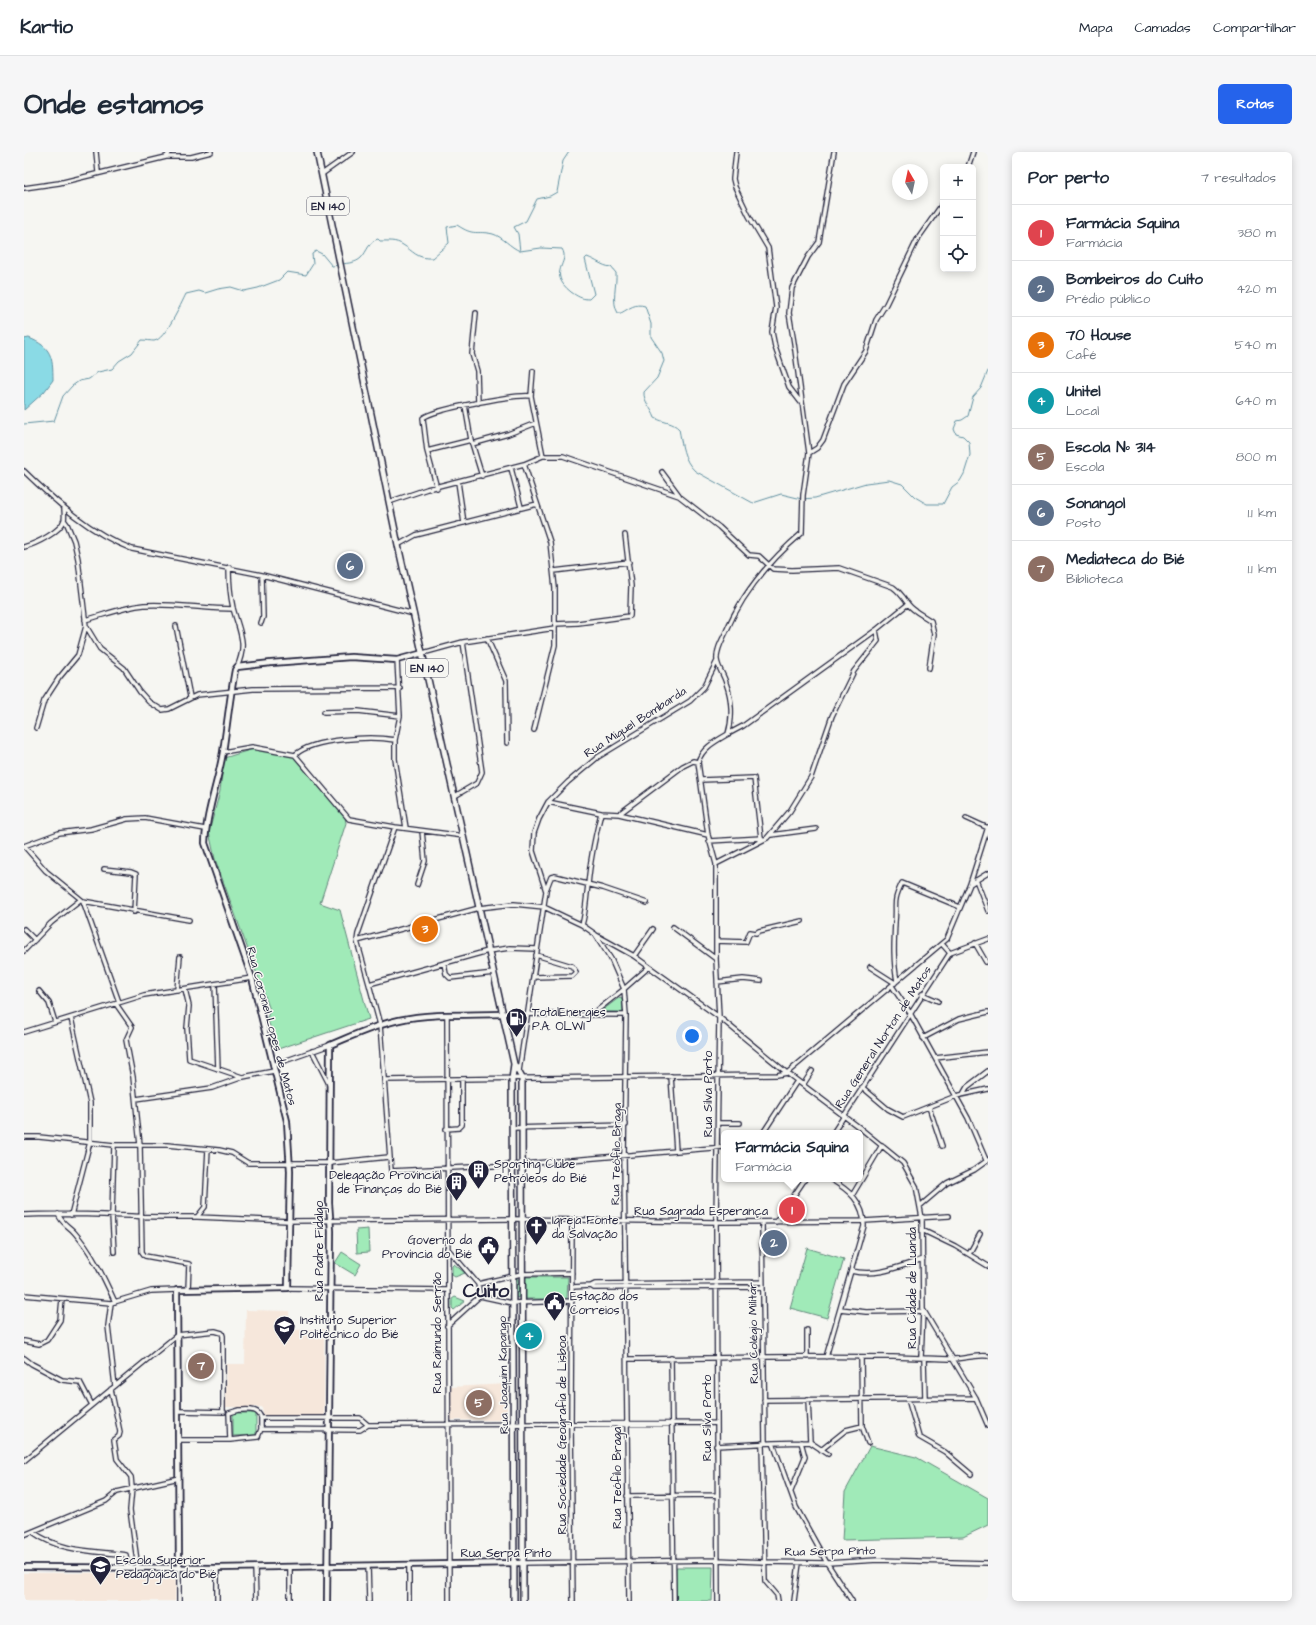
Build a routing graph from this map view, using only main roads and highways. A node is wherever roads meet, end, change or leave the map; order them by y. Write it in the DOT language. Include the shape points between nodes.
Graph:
graph roads {
  1 [pos="317,152"];
  2 [pos="514,1064"];
  3 [pos="513,1186"];
  4 [pos="521,1186"];
  5 [pos="513,1196"];
  6 [pos="520,1196"];
  7 [pos="513,1362"];
  8 [pos="522,1362"];
  9 [pos="514,1469"];
  10 [pos="522,1469"];
  11 [pos="514,1515"];
  12 [pos="522,1515"];
  13 [pos="514,1601"];
  14 [pos="522,1601"];
  1 -- 2 [label="main road, EN 140" via="398,545"];
  2 -- 3 [label="main road, Rua Joaquim Kapango / EN 140"];
  2 -- 4 [label="main road, Rua Joaquim Kapango / EN 140" via="522,1078"];
  3 -- 4 [label="main road"];
  3 -- 5 [label="main road, Rua Joaquim Kapango / EN 140"];
  4 -- 6 [label="main road, Rua Joaquim Kapango / EN 140"];
  5 -- 6 [label="main road"];
  5 -- 7 [label="main road, Rua Joaquim Kapango / EN 140"];
  6 -- 8 [label="main road, Rua Joaquim Kapango / EN 140"];
  7 -- 8 [label="main road"];
  7 -- 9 [label="main road, Rua Joaquim Kapango / EN 140"];
  8 -- 10 [label="main road, Rua Joaquim Kapango / EN 140"];
  9 -- 10 [label="main road"];
  9 -- 11 [label="main road, Rua Joaquim Kapango / EN 140"];
  10 -- 12 [label="main road, Rua Joaquim Kapango / EN 140"];
  11 -- 12 [label="main road"];
  11 -- 13 [label="main road, Rua Joaquim Kapango / EN 140"];
  12 -- 14 [label="main road, Rua Joaquim Kapango / EN 140"];
}
